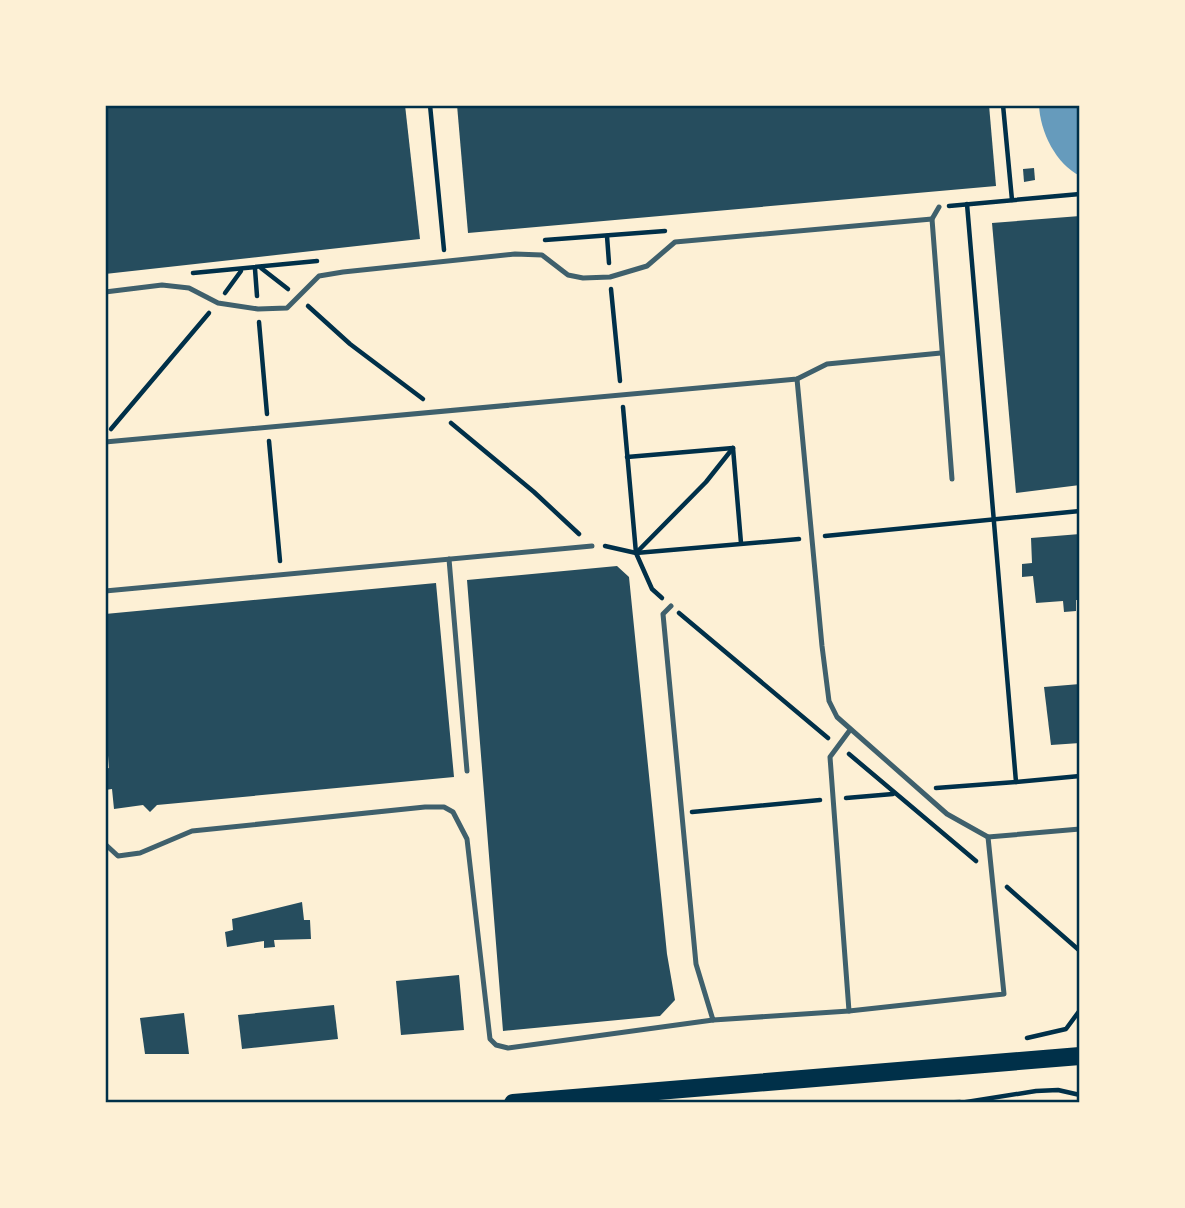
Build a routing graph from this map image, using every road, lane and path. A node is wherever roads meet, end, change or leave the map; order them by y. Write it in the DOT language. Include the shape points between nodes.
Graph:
graph roads {
  1 [pos="430,105"];
  2 [pos="1003,105"];
  3 [pos="1080,194"];
  4 [pos="1012,200"];
  5 [pos="967,204"];
  6 [pos="939,207"];
  7 [pos="932,219"];
  8 [pos="444,250"];
  9 [pos="241,271"];
  10 [pos="105,292"];
  11 [pos="218,303"];
  12 [pos="941,353"];
  13 [pos="797,379"];
  14 [pos="105,440"];
  15 [pos="733,448"];
  16 [pos="627,457"];
  17 [pos="952,479"];
  18 [pos="1080,511"];
  19 [pos="992,519"];
  20 [pos="813,538"];
  21 [pos="741,543"];
  22 [pos="592,546"];
  23 [pos="449,559"];
  24 [pos="105,591"];
  25 [pos="671,606"];
  26 [pos="850,730"];
  27 [pos="467,771"];
  28 [pos="1080,776"];
  29 [pos="1016,782"];
  30 [pos="917,789"];
  31 [pos="834,799"];
  32 [pos="681,813"];
  33 [pos="1080,829"];
  34 [pos="988,838"];
  35 [pos="105,844"];
  36 [pos="1080,1010"];
  37 [pos="849,1011"];
  38 [pos="713,1020"];
  39 [pos="1019,1040"];
  40 [pos="1080,1056"];
  41 [pos="744,1086"];
  42 [pos="1080,1095"];
  43 [pos="960,1102"];
  44 [pos="513,1103"];
  45 [pos="688,1103"];
  46 [pos="936,1103"];
  1 -- 8 [label="path"];
  2 -- 4 [label="path"];
  3 -- 4 [label="path"];
  4 -- 5 [label="path"];
  5 -- 6 [label="path"];
  5 -- 19 [label="path"];
  6 -- 7 [label="lane"];
  7 -- 11 [label="lane" via="675,242 648,266 623,275 583,278 568,275 542,255 515,254 318,276 287,307 258,309"];
  7 -- 12 [label="lane"];
  9 -- 11 [label="path"];
  10 -- 11 [label="lane" via="162,285 190,288"];
  11 -- 14 [label="path" via="118,418"];
  12 -- 13 [label="lane" via="827,364"];
  12 -- 17 [label="lane"];
  13 -- 14 [label="lane"];
  13 -- 20 [label="lane"];
  15 -- 16 [label="path"];
  15 -- 21 [label="path"];
  15 -- 21 [label="path" via="636,553"];
  18 -- 19 [label="path"];
  19 -- 20 [label="path"];
  19 -- 29 [label="path"];
  20 -- 21 [label="path"];
  20 -- 26 [label="lane" via="830,701"];
  22 -- 23 [label="lane"];
  23 -- 24 [label="lane"];
  23 -- 27 [label="lane"];
  25 -- 32 [label="lane" via="663,614"];
  26 -- 30 [label="lane"];
  26 -- 31 [label="lane" via="830,757"];
  28 -- 29 [label="path"];
  29 -- 30 [label="path"];
  30 -- 31 [label="path"];
  30 -- 34 [label="lane" via="947,814"];
  31 -- 32 [label="path"];
  31 -- 37 [label="lane"];
  32 -- 38 [label="lane" via="696,964"];
  33 -- 34 [label="lane"];
  34 -- 37 [label="lane" via="1004,994"];
  35 -- 38 [label="lane" via="118,856 140,853 192,831 443,807 453,812 467,839 490,1039 496,1045 508,1048"];
  36 -- 39 [label="path" via="1066,1029"];
  37 -- 38 [label="lane"];
  40 -- 41 [label="main road"];
  41 -- 44 [label="main road"];
  41 -- 45 [label="main road"];
  42 -- 43 [label="path" via="1044,1090"];
  43 -- 46 [label="path"];
}
